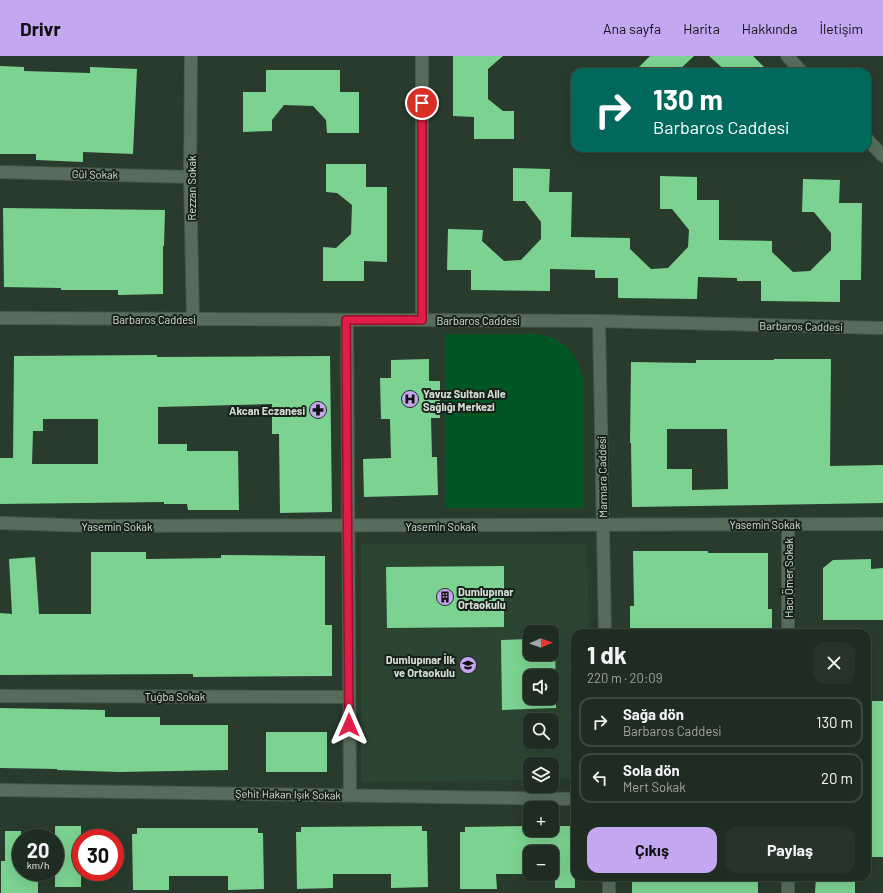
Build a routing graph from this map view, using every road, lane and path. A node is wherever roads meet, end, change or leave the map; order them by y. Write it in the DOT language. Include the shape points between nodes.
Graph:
graph roads {
  1 [pos="191,56"];
  2 [pos="422,56"];
  3 [pos="787,56"];
  4 [pos="798,68"];
  5 [pos="871,144"];
  6 [pos="883,156"];
  7 [pos="0,172"];
  8 [pos="190,177"];
  9 [pos="0,318"];
  10 [pos="193,320"];
  11 [pos="346,320"];
  12 [pos="422,320"];
  13 [pos="599,321"];
  14 [pos="883,328"];
  15 [pos="0,523"];
  16 [pos="603,524"];
  17 [pos="788,524"];
  18 [pos="883,524"];
  19 [pos="348,526"];
  20 [pos="605,629"];
  21 [pos="788,629"];
  22 [pos="0,696"];
  23 [pos="349,697"];
  24 [pos="0,790"];
  25 [pos="350,795"];
  26 [pos="571,799"];
  27 [pos="609,881"];
  28 [pos="788,881"];
  29 [pos="609,893"];
  30 [pos="788,893"];
  1 -- 8 [label="street, Rezzan Sokak"];
  2 -- 12 [label="street"];
  3 -- 4 [label="street"];
  5 -- 6 [label="street"];
  7 -- 8 [label="street, Gül Sokak"];
  8 -- 10 [label="street, Rezzan Sokak"];
  9 -- 10 [label="street, Barbaros Caddesi"];
  10 -- 11 [label="street, Barbaros Caddesi"];
  11 -- 12 [label="street, Barbaros Caddesi"];
  11 -- 19 [label="street"];
  12 -- 13 [label="street, Barbaros Caddesi"];
  13 -- 14 [label="street, Barbaros Caddesi"];
  13 -- 16 [label="street, Marmara Caddesi"];
  15 -- 19 [label="street, Yasemin Sokak" via="96,526"];
  16 -- 17 [label="street, Yasemin Sokak"];
  16 -- 19 [label="street, Yasemin Sokak"];
  16 -- 20 [label="street, Marmara Caddesi"];
  17 -- 18 [label="street, Yasemin Sokak"];
  17 -- 21 [label="street, Hacı Ömer Sokak"];
  19 -- 23 [label="street"];
  22 -- 23 [label="street, Tuğba Sokak"];
  23 -- 25 [label="street"];
  24 -- 25 [label="street, Şehit Hakan Işık Sokak"];
  25 -- 26 [label="street, Şehit Hakan Işık Sokak"];
  27 -- 29 [label="street"];
  28 -- 30 [label="street"];
}
